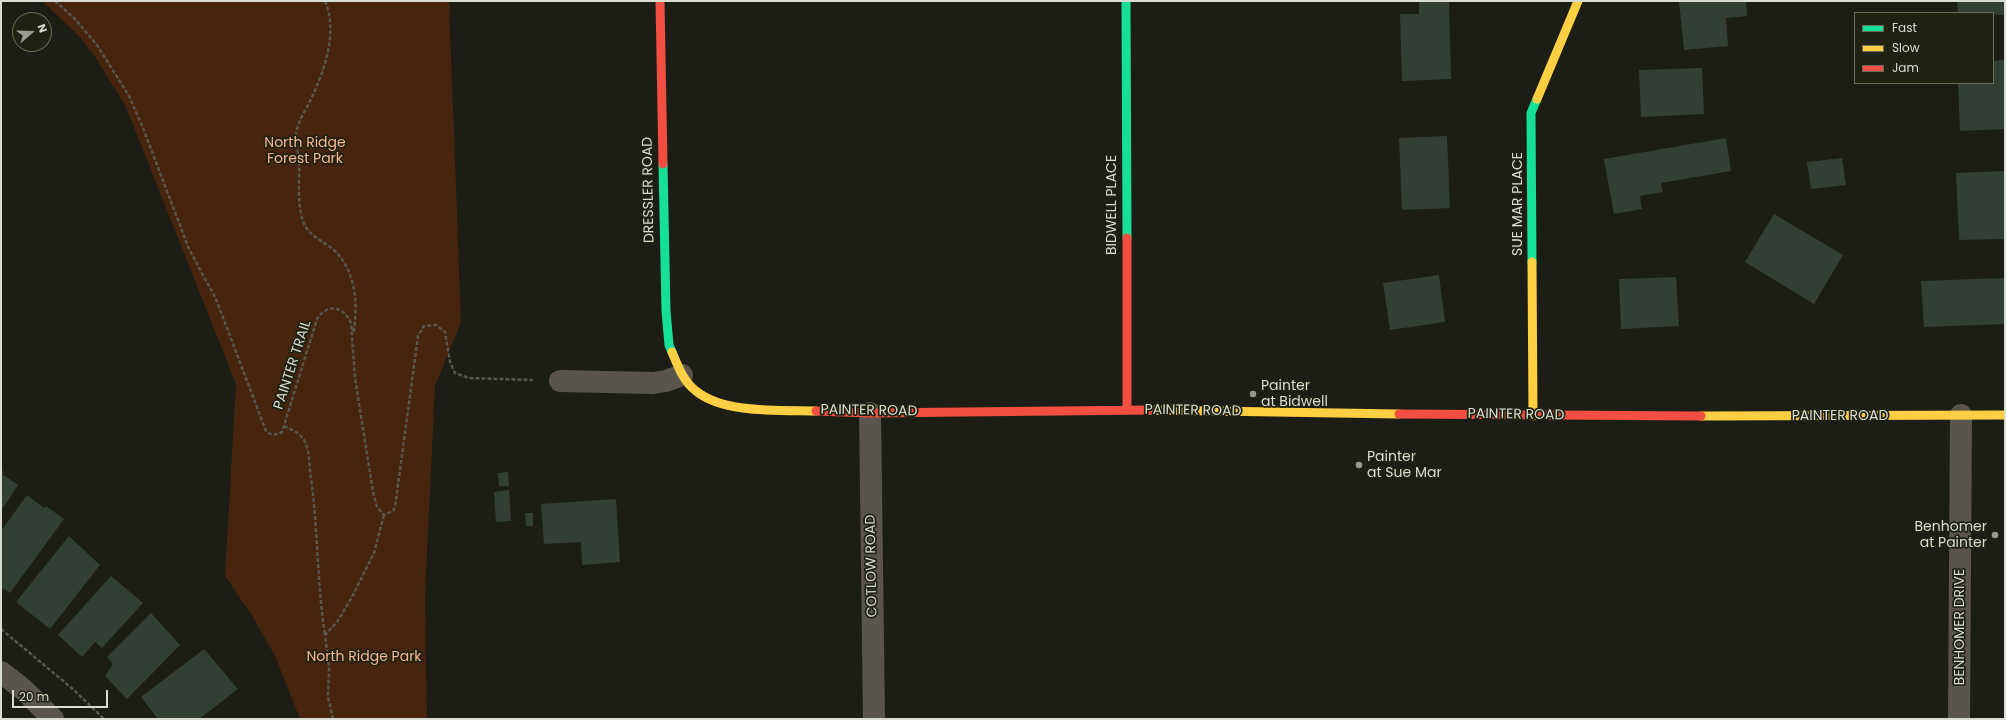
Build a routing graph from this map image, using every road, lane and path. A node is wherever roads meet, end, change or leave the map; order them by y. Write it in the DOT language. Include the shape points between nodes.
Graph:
graph roads {
  1 [pos="55,1"];
  2 [pos="325,1"];
  3 [pos="660,1"];
  4 [pos="1126,1"];
  5 [pos="1578,1"];
  6 [pos="352,336"];
  7 [pos="682,375"];
  8 [pos="560,381"];
  9 [pos="1127,410"];
  10 [pos="870,413"];
  11 [pos="2005,415"];
  12 [pos="1533,416"];
  13 [pos="1961,416"];
  14 [pos="284,426"];
  15 [pos="384,515"];
  16 [pos="1,629"];
  17 [pos="326,635"];
  18 [pos="1,672"];
  19 [pos="53,719"];
  20 [pos="104,719"];
  21 [pos="333,719"];
  22 [pos="874,719"];
  23 [pos="1959,719"];
  1 -- 14 [label="path, PAINTER TRAIL" via="75,19 97,45 129,96 189,249 216,299 266,431 276,435 282,432"];
  2 -- 6 [label="path" via="330,11 331,38 317,87 297,129 295,139 299,160 302,218 306,229 314,238 331,248 342,260 349,274 356,304"];
  3 -- 7 [label="street, DRESSLER ROAD" via="666,311 669,345"];
  4 -- 9 [label="street, BIDWELL PLACE"];
  5 -- 12 [label="street, SUE MAR PLACE" via="1531,113"];
  6 -- 14 [label="path, PAINTER TRAIL" via="348,315 342,310 334,308 321,313"];
  6 -- 15 [label="path, PAINTER TRAIL" via="355,378 373,492 377,507"];
  7 -- 8 [label="street" via="653,383"];
  7 -- 10 [label="street, PAINTER ROAD" via="696,391 720,403 742,408"];
  8 -- 15 [label="path" via="469,378 455,373 450,362 445,332 436,325 424,326 418,336 395,508 390,514"];
  9 -- 10 [label="street, PAINTER ROAD"];
  9 -- 12 [label="street, PAINTER ROAD"];
  10 -- 22 [label="street, COTLOW ROAD"];
  11 -- 13 [label="street, PAINTER ROAD"];
  12 -- 13 [label="street, PAINTER ROAD"];
  13 -- 23 [label="street, BENHOMER DRIVE"];
  14 -- 17 [label="path" via="301,434 306,442"];
  15 -- 17 [label="path" via="374,553 352,597"];
  16 -- 20 [label="path" via="74,690"];
  17 -- 21 [label="path" via="328,697"];
  18 -- 19 [label="street"];
}
